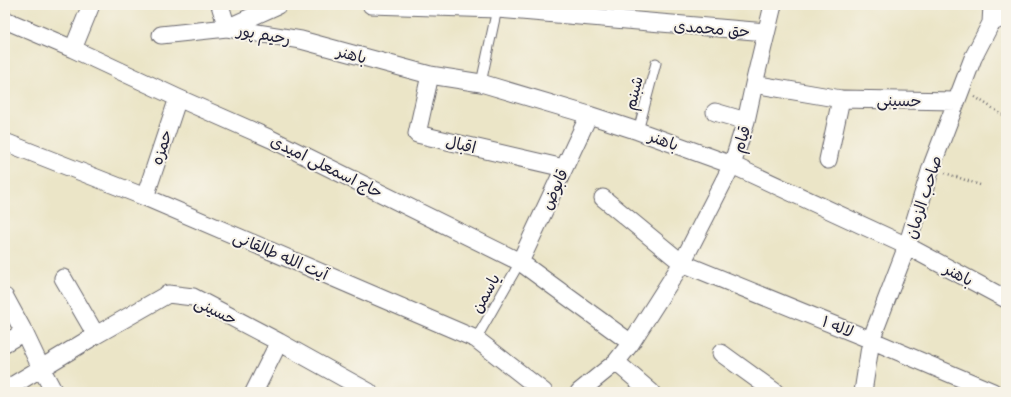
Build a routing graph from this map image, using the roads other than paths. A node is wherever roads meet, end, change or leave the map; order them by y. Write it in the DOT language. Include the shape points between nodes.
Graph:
graph roads {
  1 [pos="92,5"];
  2 [pos="220,5"];
  3 [pos="278,5"];
  4 [pos="370,5"];
  5 [pos="773,5"];
  6 [pos="992,5"];
  7 [pos="497,9"];
  8 [pos="999,19"];
  9 [pos="5,20"];
  10 [pos="227,28"];
  11 [pos="766,32"];
  12 [pos="162,35"];
  13 [pos="301,40"];
  14 [pos="73,49"];
  15 [pos="656,63"];
  16 [pos="430,75"];
  17 [pos="481,83"];
  18 [pos="754,84"];
  19 [pos="959,95"];
  20 [pos="178,98"];
  21 [pos="842,99"];
  22 [pos="715,112"];
  23 [pos="589,115"];
  24 [pos="746,121"];
  25 [pos="638,131"];
  26 [pos="5,142"];
  27 [pos="828,160"];
  28 [pos="732,165"];
  29 [pos="564,168"];
  30 [pos="145,197"];
  31 [pos="603,198"];
  32 [pos="906,246"];
  33 [pos="520,262"];
  34 [pos="682,263"];
  35 [pos="63,278"];
  36 [pos="5,297"];
  37 [pos="1006,299"];
  38 [pos="24,332"];
  39 [pos="96,335"];
  40 [pos="476,339"];
  41 [pos="871,340"];
  42 [pos="279,342"];
  43 [pos="5,343"];
  44 [pos="631,343"];
  45 [pos="721,353"];
  46 [pos="616,362"];
  47 [pos="41,368"];
  48 [pos="5,390"];
  49 [pos="54,392"];
  50 [pos="254,392"];
  51 [pos="370,392"];
  52 [pos="544,392"];
  53 [pos="579,392"];
  54 [pos="652,392"];
  55 [pos="775,392"];
  56 [pos="863,392"];
  57 [pos="993,392"];
  1 -- 14 [label="street"];
  2 -- 10 [label="street, رحیم پور"];
  3 -- 10 [label="street"];
  4 -- 7 [label="street, حق محمدی"];
  5 -- 11 [label="street, قیام"];
  6 -- 8 [label="street, صاحب الزمان"];
  7 -- 11 [label="street, حق محمدی"];
  7 -- 17 [label="lane"];
  8 -- 19 [label="street, صاحب الزمان" via="973,58"];
  9 -- 14 [label="street, حاج اسمعلی امیدی"];
  10 -- 12 [label="street"];
  10 -- 13 [label="street, رحیم پور"];
  11 -- 18 [label="street, قیام"];
  13 -- 16 [label="street, باهنر"];
  14 -- 20 [label="street, حاج اسمعلی امیدی"];
  15 -- 25 [label="lane, شبنم"];
  16 -- 17 [label="street, باهنر"];
  16 -- 29 [label="street, اقبال" via="417,134"];
  17 -- 23 [label="street, باهنر"];
  18 -- 21 [label="street, حسینی"];
  18 -- 24 [label="street, قیام"];
  19 -- 21 [label="street, حسینی"];
  19 -- 32 [label="street, صاحب الزمان" via="931,168"];
  20 -- 30 [label="street, حمزه"];
  20 -- 33 [label="street, حاج اسمعلی امیدی" via="271,139"];
  21 -- 27 [label="street"];
  22 -- 24 [label="street"];
  23 -- 25 [label="street, باهنر"];
  23 -- 29 [label="street, قابوض"];
  24 -- 28 [label="street, قیام"];
  25 -- 28 [label="street, باهنر"];
  26 -- 30 [label="street, آیت الله طالقانی"];
  28 -- 32 [label="street, باهنر"];
  28 -- 34 [label="street, قیام"];
  29 -- 33 [label="street, قابوض"];
  30 -- 40 [label="street, آیت الله طالقانی"];
  31 -- 34 [label="street"];
  32 -- 37 [label="street, باهنر"];
  32 -- 41 [label="street, صاحب الزمان"];
  33 -- 40 [label="lane, یاسمن"];
  33 -- 44 [label="street, حاج اسمعلی امیدی"];
  34 -- 41 [label="street, لاله ۱"];
  34 -- 44 [label="street"];
  35 -- 39 [label="street"];
  36 -- 38 [label="street"];
  38 -- 43 [label="street"];
  38 -- 47 [label="street"];
  39 -- 42 [label="street, حسینی" via="168,294 193,297"];
  39 -- 47 [label="street, حسینی"];
  40 -- 52 [label="street, آیت الله طالقانی"];
  41 -- 56 [label="street, صاحب الزمان"];
  41 -- 57 [label="street, لاله ۱"];
  42 -- 50 [label="street"];
  42 -- 51 [label="street, حسینی"];
  44 -- 46 [label="street"];
  45 -- 55 [label="street"];
  46 -- 53 [label="street"];
  46 -- 54 [label="street"];
  47 -- 48 [label="street, حسینی"];
  47 -- 49 [label="street"];
}
